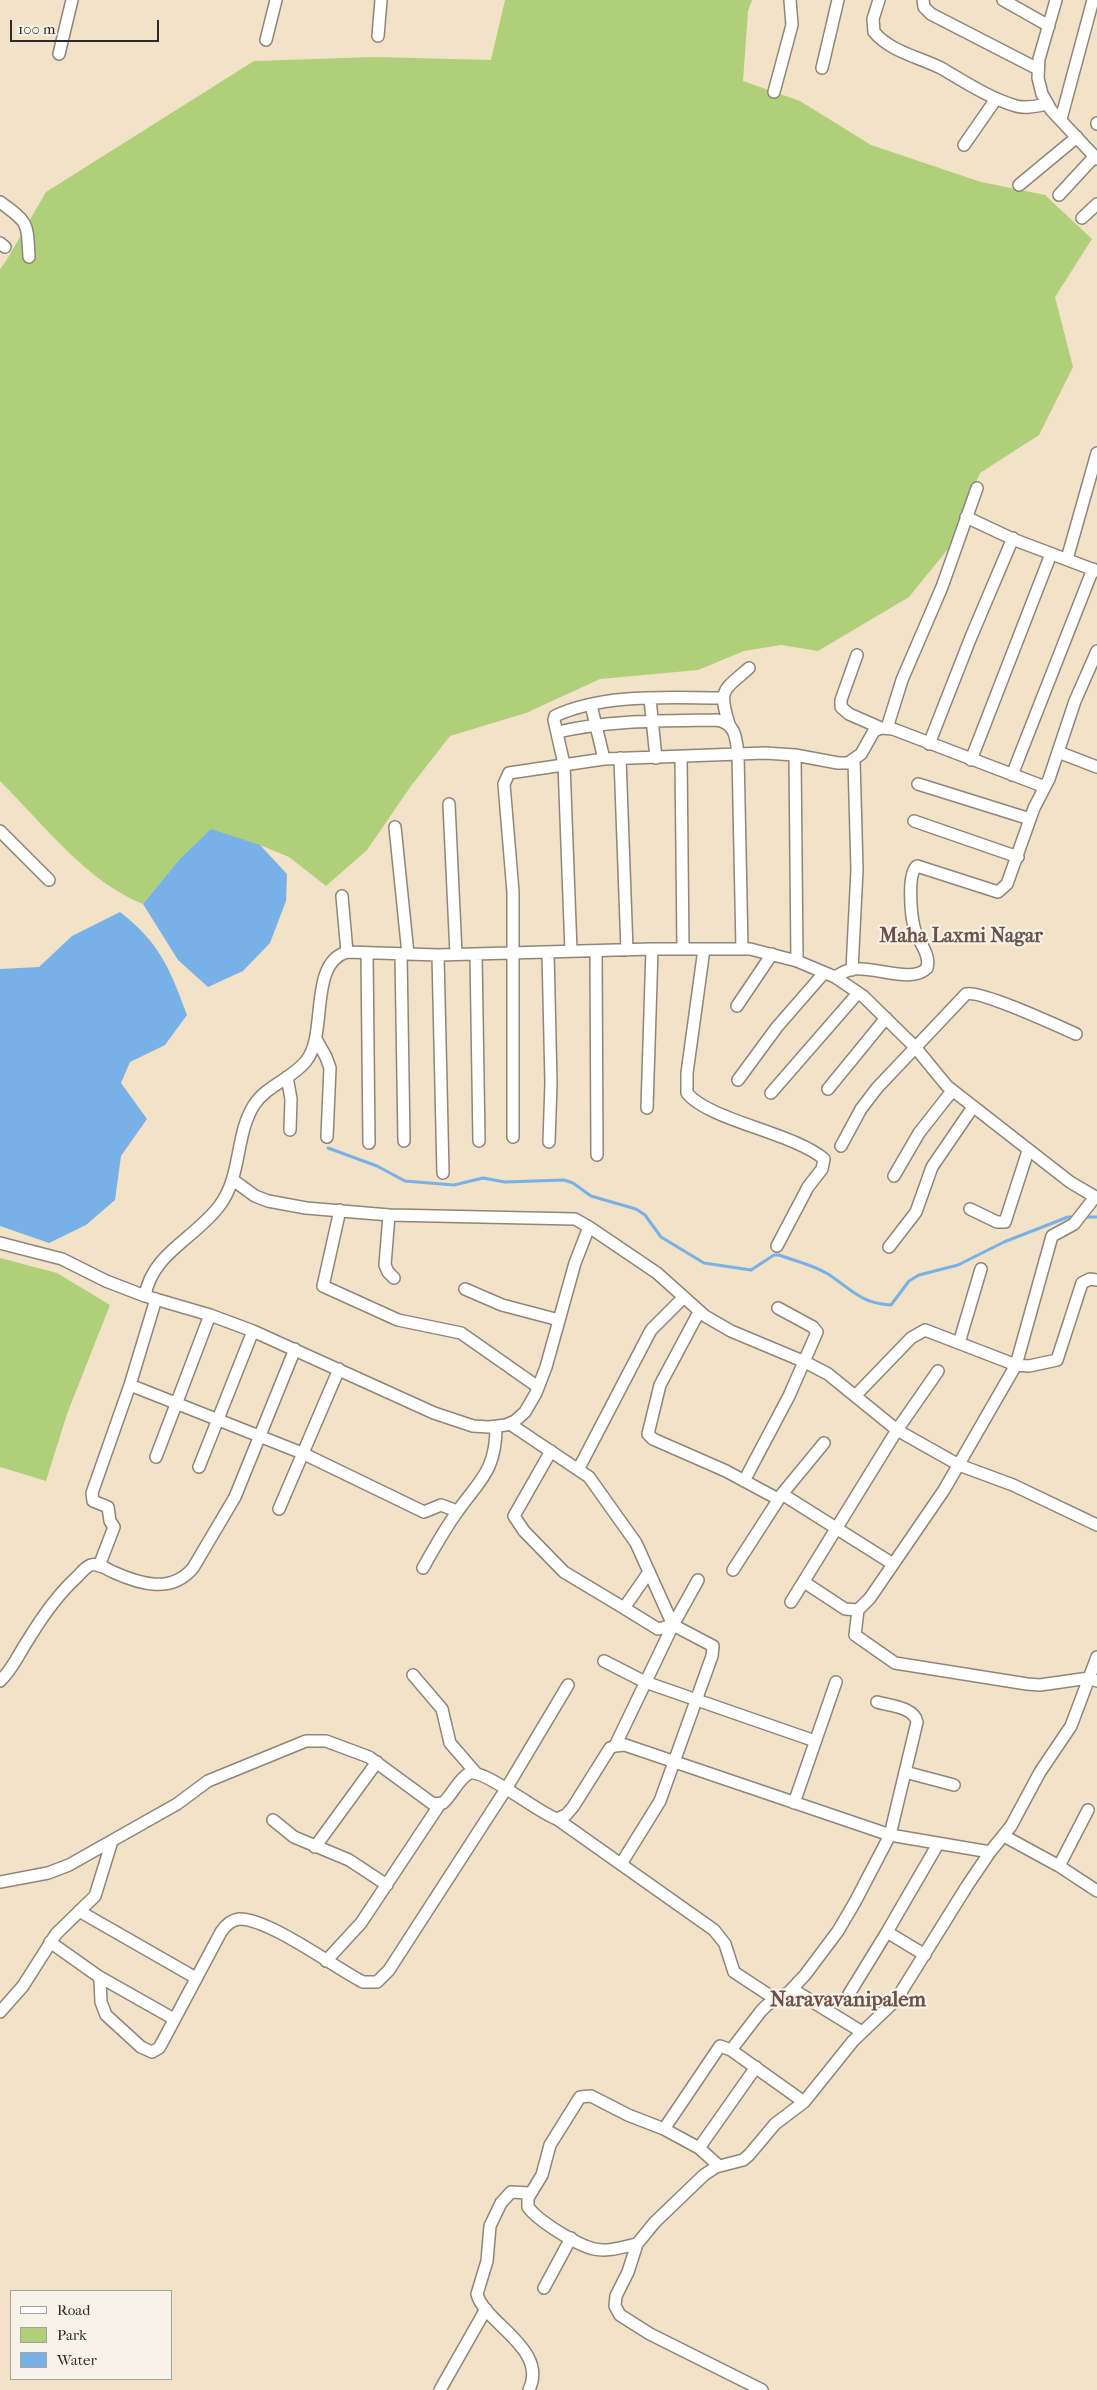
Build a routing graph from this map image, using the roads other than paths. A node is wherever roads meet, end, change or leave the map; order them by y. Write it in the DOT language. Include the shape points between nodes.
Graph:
graph roads {
  1 [pos="72,0"];
  2 [pos="276,0"];
  3 [pos="381,0"];
  4 [pos="790,0"];
  5 [pos="838,0"];
  6 [pos="879,0"];
  7 [pos="923,0"];
  8 [pos="1003,0"];
  9 [pos="1056,0"];
  10 [pos="1092,0"];
  11 [pos="1049,26"];
  12 [pos="378,36"];
  13 [pos="266,40"];
  14 [pos="59,54"];
  15 [pos="822,68"];
  16 [pos="1038,69"];
  17 [pos="774,92"];
  18 [pos="996,99"];
  19 [pos="1046,104"];
  20 [pos="1061,119"];
  21 [pos="1077,136"];
  22 [pos="964,145"];
  23 [pos="1096,157"];
  24 [pos="1019,185"];
  25 [pos="1059,195"];
  26 [pos="0,202"];
  27 [pos="1097,204"];
  28 [pos="1082,218"];
  29 [pos="29,257"];
  30 [pos="1097,454"];
  31 [pos="977,488"];
  32 [pos="966,517"];
  33 [pos="1013,538"];
  34 [pos="1051,554"];
  35 [pos="1067,559"];
  36 [pos="1095,570"];
  37 [pos="1097,651"];
  38 [pos="857,655"];
  39 [pos="1095,663"];
  40 [pos="749,668"];
  41 [pos="722,698"];
  42 [pos="650,699"];
  43 [pos="591,705"];
  44 [pos="653,722"];
  45 [pos="729,724"];
  46 [pos="597,726"];
  47 [pos="884,728"];
  48 [pos="558,732"];
  49 [pos="929,744"];
  50 [pos="1058,752"];
  51 [pos="738,754"];
  52 [pos="795,755"];
  53 [pos="681,757"];
  54 [pos="620,758"];
  55 [pos="656,758"];
  56 [pos="604,759"];
  57 [pos="854,760"];
  58 [pos="970,760"];
  59 [pos="564,764"];
  60 [pos="1097,767"];
  61 [pos="1012,775"];
  62 [pos="918,784"];
  63 [pos="1044,787"];
  64 [pos="449,804"];
  65 [pos="1030,819"];
  66 [pos="914,821"];
  67 [pos="395,827"];
  68 [pos="0,831"];
  69 [pos="1018,857"];
  70 [pos="49,880"];
  71 [pos="342,896"];
  72 [pos="652,949"];
  73 [pos="683,949"];
  74 [pos="704,949"];
  75 [pos="742,949"];
  76 [pos="627,950"];
  77 [pos="570,951"];
  78 [pos="596,951"];
  79 [pos="347,952"];
  80 [pos="513,952"];
  81 [pos="548,952"];
  82 [pos="367,953"];
  83 [pos="405,954"];
  84 [pos="456,954"];
  85 [pos="476,954"];
  86 [pos="772,954"];
  87 [pos="438,955"];
  88 [pos="797,961"];
  89 [pos="852,970"];
  90 [pos="829,975"];
  91 [pos="858,993"];
  92 [pos="738,1006"];
  93 [pos="886,1018"];
  94 [pos="1076,1034"];
  95 [pos="316,1039"];
  96 [pos="914,1047"];
  97 [pos="287,1077"];
  98 [pos="738,1080"];
  99 [pos="828,1089"];
  100 [pos="952,1091"];
  101 [pos="771,1093"];
  102 [pos="974,1107"];
  103 [pos="647,1108"];
  104 [pos="290,1130"];
  105 [pos="327,1137"];
  106 [pos="513,1137"];
  107 [pos="404,1140"];
  108 [pos="479,1141"];
  109 [pos="549,1142"];
  110 [pos="369,1143"];
  111 [pos="841,1146"];
  112 [pos="1028,1151"];
  113 [pos="597,1155"];
  114 [pos="442,1173"];
  115 [pos="894,1176"];
  116 [pos="233,1180"];
  117 [pos="1096,1198"];
  118 [pos="970,1209"];
  119 [pos="340,1210"];
  120 [pos="389,1214"];
  121 [pos="589,1226"];
  122 [pos="0,1243"];
  123 [pos="777,1246"];
  124 [pos="889,1248"];
  125 [pos="981,1269"];
  126 [pos="394,1278"];
  127 [pos="1097,1280"];
  128 [pos="464,1289"];
  129 [pos="684,1297"];
  130 [pos="150,1298"];
  131 [pos="778,1308"];
  132 [pos="699,1312"];
  133 [pos="210,1315"];
  134 [pos="559,1320"];
  135 [pos="253,1331"];
  136 [pos="959,1343"];
  137 [pos="295,1349"];
  138 [pos="805,1362"];
  139 [pos="1016,1365"];
  140 [pos="340,1369"];
  141 [pos="938,1372"];
  142 [pos="130,1385"];
  143 [pos="538,1387"];
  144 [pos="856,1395"];
  145 [pos="176,1403"];
  146 [pos="218,1420"];
  147 [pos="510,1424"];
  148 [pos="496,1427"];
  149 [pos="897,1430"];
  150 [pos="260,1436"];
  151 [pos="824,1443"];
  152 [pos="551,1451"];
  153 [pos="302,1453"];
  154 [pos="156,1457"];
  155 [pos="959,1465"];
  156 [pos="199,1466"];
  157 [pos="579,1468"];
  158 [pos="744,1480"];
  159 [pos="780,1497"];
  160 [pos="279,1509"];
  161 [pos="457,1511"];
  162 [pos="1097,1525"];
  163 [pos="838,1527"];
  164 [pos="893,1564"];
  165 [pos="99,1566"];
  166 [pos="423,1568"];
  167 [pos="733,1570"];
  168 [pos="649,1572"];
  169 [pos="698,1580"];
  170 [pos="804,1582"];
  171 [pos="791,1602"];
  172 [pos="624,1608"];
  173 [pos="858,1610"];
  174 [pos="673,1626"];
  175 [pos="1097,1657"];
  176 [pos="604,1661"];
  177 [pos="413,1675"];
  178 [pos="1093,1679"];
  179 [pos="0,1681"];
  180 [pos="645,1682"];
  181 [pos="836,1682"];
  182 [pos="568,1685"];
  183 [pos="695,1700"];
  184 [pos="877,1702"];
  185 [pos="816,1742"];
  186 [pos="615,1746"];
  187 [pos="675,1760"];
  188 [pos="377,1762"];
  189 [pos="905,1772"];
  190 [pos="476,1773"];
  191 [pos="954,1785"];
  192 [pos="506,1789"];
  193 [pos="794,1802"];
  194 [pos="440,1804"];
  195 [pos="1088,1810"];
  196 [pos="557,1819"];
  197 [pos="273,1820"];
  198 [pos="890,1835"];
  199 [pos="1004,1836"];
  200 [pos="112,1841"];
  201 [pos="938,1844"];
  202 [pos="315,1847"];
  203 [pos="990,1852"];
  204 [pos="621,1864"];
  205 [pos="1059,1866"];
  206 [pos="0,1882"];
  207 [pos="387,1884"];
  208 [pos="1097,1891"];
  209 [pos="79,1911"];
  210 [pos="888,1932"];
  211 [pos="50,1942"];
  212 [pos="925,1955"];
  213 [pos="326,1961"];
  214 [pos="98,1976"];
  215 [pos="196,1978"];
  216 [pos="792,1989"];
  217 [pos="849,1994"];
  218 [pos="776,1999"];
  219 [pos="0,2012"];
  220 [pos="174,2019"];
  221 [pos="862,2032"];
  222 [pos="731,2050"];
  223 [pos="756,2067"];
  224 [pos="804,2102"];
  225 [pos="664,2129"];
  226 [pos="699,2148"];
  227 [pos="719,2166"];
  228 [pos="529,2193"];
  229 [pos="571,2238"];
  230 [pos="637,2244"];
  231 [pos="544,2288"];
  232 [pos="486,2309"];
  233 [pos="440,2390"];
  234 [pos="529,2390"];
  235 [pos="762,2390"];
  1 -- 14 [label="street"];
  2 -- 13 [label="street"];
  3 -- 12 [label="street"];
  4 -- 17 [label="street" via="792,25"];
  5 -- 15 [label="street"];
  6 -- 18 [label="street" via="873,19 876,34 904,54 941,68"];
  7 -- 16 [label="street" via="924,7 931,14"];
  8 -- 11 [label="street"];
  9 -- 11 [label="street"];
  10 -- 20 [label="street"];
  11 -- 16 [label="street"];
  16 -- 19 [label="street"];
  18 -- 19 [label="street" via="1024,108"];
  18 -- 22 [label="street"];
  19 -- 20 [label="street"];
  20 -- 21 [label="street"];
  21 -- 23 [label="street"];
  21 -- 24 [label="street"];
  23 -- 25 [label="street"];
  26 -- 29 [label="street" via="22,218 26,225"];
  27 -- 28 [label="street"];
  30 -- 35 [label="street"];
  31 -- 32 [label="street"];
  32 -- 33 [label="street"];
  32 -- 47 [label="street" via="942,587"];
  33 -- 34 [label="street"];
  33 -- 49 [label="street"];
  34 -- 35 [label="street"];
  34 -- 58 [label="street"];
  35 -- 36 [label="street"];
  36 -- 61 [label="street"];
  37 -- 39 [label="street"];
  38 -- 47 [label="street" via="841,707 849,714"];
  39 -- 50 [label="street"];
  40 -- 41 [label="street" via="728,687"];
  41 -- 42 [label="street"];
  41 -- 45 [label="street"];
  42 -- 43 [label="street"];
  42 -- 44 [label="street"];
  43 -- 46 [label="street"];
  43 -- 48 [label="street" via="555,716"];
  44 -- 45 [label="street" via="717,720"];
  44 -- 46 [label="street"];
  44 -- 55 [label="street"];
  45 -- 51 [label="street" via="736,736"];
  46 -- 48 [label="street"];
  46 -- 56 [label="street"];
  47 -- 49 [label="street"];
  47 -- 57 [label="street" via="874,731 864,750"];
  48 -- 59 [label="street"];
  49 -- 58 [label="street"];
  50 -- 60 [label="street"];
  50 -- 63 [label="street"];
  51 -- 52 [label="street"];
  51 -- 53 [label="street"];
  51 -- 75 [label="street"];
  52 -- 57 [label="street" via="838,763"];
  52 -- 88 [label="street"];
  53 -- 55 [label="street"];
  53 -- 73 [label="street"];
  54 -- 55 [label="street"];
  54 -- 56 [label="street"];
  54 -- 76 [label="street"];
  56 -- 59 [label="street"];
  57 -- 89 [label="street" via="857,870"];
  58 -- 61 [label="street"];
  59 -- 77 [label="street"];
  59 -- 80 [label="street" via="512,771 505,779 513,892"];
  61 -- 63 [label="street"];
  62 -- 65 [label="street"];
  63 -- 65 [label="street"];
  64 -- 84 [label="street"];
  65 -- 69 [label="street"];
  66 -- 69 [label="street"];
  67 -- 83 [label="street"];
  68 -- 70 [label="street"];
  69 -- 89 [label="street" via="1007,884 998,892 924,866 916,867 912,876 914,927 927,958 927,968 920,974 906,975"];
  71 -- 79 [label="street"];
  72 -- 73 [label="street"];
  72 -- 76 [label="street"];
  72 -- 103 [label="street"];
  73 -- 74 [label="street"];
  74 -- 75 [label="street"];
  74 -- 123 [label="street" via="687,1072 688,1092 700,1104 824,1159 822,1169 808,1187"];
  75 -- 86 [label="street"];
  76 -- 78 [label="street"];
  77 -- 78 [label="street"];
  77 -- 81 [label="street"];
  78 -- 113 [label="street"];
  79 -- 82 [label="street"];
  79 -- 95 [label="street" via="332,963 325,978"];
  80 -- 81 [label="street"];
  80 -- 85 [label="street"];
  80 -- 106 [label="street"];
  81 -- 109 [label="street"];
  82 -- 83 [label="street"];
  82 -- 110 [label="street"];
  83 -- 87 [label="street"];
  83 -- 107 [label="street"];
  84 -- 85 [label="street"];
  84 -- 87 [label="street"];
  85 -- 108 [label="street"];
  86 -- 88 [label="street"];
  86 -- 92 [label="street"];
  87 -- 114 [label="street"];
  88 -- 90 [label="street"];
  89 -- 90 [label="street"];
  90 -- 91 [label="street"];
  90 -- 98 [label="street" via="777,1027"];
  91 -- 93 [label="street"];
  91 -- 101 [label="street"];
  93 -- 96 [label="street"];
  93 -- 99 [label="street"];
  94 -- 96 [label="street" via="970,993 961,997"];
  95 -- 97 [label="street" via="308,1059"];
  95 -- 105 [label="street" via="330,1068"];
  96 -- 100 [label="street"];
  96 -- 111 [label="street" via="868,1099"];
  97 -- 104 [label="street" via="292,1099"];
  97 -- 116 [label="street" via="254,1104"];
  100 -- 102 [label="street"];
  100 -- 115 [label="street" via="915,1139"];
  102 -- 112 [label="street"];
  102 -- 124 [label="street" via="932,1167 916,1212"];
  112 -- 117 [label="street"];
  112 -- 118 [label="street" via="1005,1222 997,1222"];
  116 -- 119 [label="street" via="248,1192 268,1201"];
  116 -- 130 [label="street" via="214,1212 160,1262 147,1285"];
  117 -- 139 [label="street" via="1080,1218 1050,1240"];
  119 -- 120 [label="street"];
  119 -- 143 [label="street" via="323,1286 398,1320 457,1332"];
  120 -- 121 [label="street" via="565,1218"];
  120 -- 126 [label="street" via="385,1265"];
  121 -- 129 [label="street" via="657,1273"];
  121 -- 134 [label="street"];
  122 -- 130 [label="street" via="62,1259"];
  125 -- 136 [label="street"];
  127 -- 139 [label="street" via="1090,1278 1082,1284 1057,1360"];
  128 -- 134 [label="street" via="502,1305"];
  129 -- 132 [label="street"];
  129 -- 157 [label="street" via="651,1330"];
  130 -- 133 [label="street"];
  130 -- 142 [label="street"];
  131 -- 138 [label="street" via="816,1329"];
  132 -- 138 [label="street" via="731,1331"];
  132 -- 158 [label="street" via="660,1385 648,1434 652,1439"];
  133 -- 135 [label="street"];
  133 -- 145 [label="street"];
  134 -- 143 [label="street"];
  135 -- 137 [label="street"];
  135 -- 146 [label="street"];
  136 -- 139 [label="street"];
  136 -- 144 [label="street" via="925,1330 915,1334"];
  137 -- 140 [label="street"];
  137 -- 150 [label="street"];
  138 -- 144 [label="street"];
  138 -- 158 [label="street"];
  139 -- 155 [label="street"];
  140 -- 148 [label="street" via="451,1420 473,1426"];
  140 -- 153 [label="street"];
  141 -- 149 [label="street"];
  142 -- 145 [label="street"];
  142 -- 165 [label="street" via="92,1493 93,1501 108,1507 114,1527"];
  143 -- 147 [label="street" via="525,1412"];
  144 -- 149 [label="street"];
  145 -- 146 [label="street"];
  145 -- 154 [label="street"];
  146 -- 150 [label="street"];
  146 -- 156 [label="street"];
  147 -- 148 [label="street"];
  147 -- 152 [label="street"];
  148 -- 161 [label="street" via="495,1447 485,1475"];
  149 -- 155 [label="street"];
  149 -- 163 [label="street"];
  150 -- 153 [label="street"];
  150 -- 165 [label="street" via="235,1497 185,1578 178,1582 150,1584"];
  151 -- 159 [label="street"];
  152 -- 157 [label="street"];
  152 -- 172 [label="street" via="514,1516 524,1531 564,1572"];
  153 -- 160 [label="street"];
  153 -- 161 [label="street" via="424,1512 441,1505"];
  155 -- 162 [label="street" via="1013,1485"];
  155 -- 164 [label="street"];
  157 -- 168 [label="street" via="593,1482 636,1542"];
  158 -- 159 [label="street"];
  159 -- 163 [label="street"];
  159 -- 167 [label="street"];
  161 -- 166 [label="street"];
  163 -- 164 [label="street"];
  163 -- 170 [label="street"];
  164 -- 173 [label="street"];
  165 -- 179 [label="street" via="85,1568 65,1588 30,1637 11,1671"];
  168 -- 172 [label="street"];
  168 -- 174 [label="street"];
  169 -- 174 [label="street"];
  170 -- 171 [label="street"];
  170 -- 173 [label="street" via="845,1610"];
  172 -- 174 [label="street" via="658,1629"];
  173 -- 178 [label="street" via="855,1635 895,1663 1034,1685"];
  174 -- 180 [label="street"];
  174 -- 183 [label="street" via="713,1646"];
  175 -- 178 [label="street"];
  176 -- 180 [label="street"];
  177 -- 190 [label="street" via="442,1709 450,1743"];
  178 -- 199 [label="street" via="1071,1726 1040,1772"];
  180 -- 183 [label="street"];
  180 -- 186 [label="street"];
  181 -- 185 [label="street"];
  182 -- 192 [label="street"];
  183 -- 185 [label="street"];
  183 -- 187 [label="street"];
  184 -- 189 [label="street" via="910,1711 916,1718"];
  185 -- 193 [label="street"];
  186 -- 187 [label="street" via="625,1745"];
  186 -- 196 [label="street" via="604,1755 573,1808"];
  187 -- 193 [label="street"];
  187 -- 204 [label="street" via="660,1801"];
  188 -- 194 [label="street" via="430,1802"];
  188 -- 200 [label="street" via="326,1741 297,1743 208,1781 177,1804"];
  188 -- 202 [label="street"];
  189 -- 191 [label="street"];
  189 -- 198 [label="street"];
  190 -- 192 [label="street"];
  190 -- 194 [label="street" via="464,1777"];
  192 -- 196 [label="street"];
  192 -- 213 [label="street" via="383,1979 371,1984 363,1982"];
  193 -- 198 [label="street"];
  194 -- 207 [label="street"];
  195 -- 205 [label="street"];
  196 -- 204 [label="street"];
  197 -- 202 [label="street" via="294,1837"];
  198 -- 201 [label="street"];
  198 -- 216 [label="street" via="838,1931"];
  199 -- 203 [label="street"];
  199 -- 205 [label="street"];
  200 -- 206 [label="street" via="48,1873"];
  200 -- 209 [label="street" via="98,1889"];
  201 -- 203 [label="street"];
  201 -- 210 [label="street"];
  202 -- 207 [label="street" via="349,1860"];
  203 -- 212 [label="street"];
  204 -- 218 [label="street" via="714,1930 725,1944 734,1972"];
  205 -- 208 [label="street"];
  207 -- 213 [label="street" via="361,1923"];
  209 -- 211 [label="street" via="65,1922"];
  209 -- 215 [label="street"];
  210 -- 212 [label="street"];
  210 -- 217 [label="street"];
  211 -- 214 [label="street"];
  211 -- 219 [label="street" via="23,1986"];
  212 -- 221 [label="street" via="896,2000"];
  213 -- 215 [label="street" via="277,1932 238,1919 220,1932"];
  214 -- 220 [label="street"];
  214 -- 220 [label="street" via="106,2015 148,2051 159,2048"];
  215 -- 220 [label="street"];
  216 -- 218 [label="street"];
  216 -- 221 [label="street"];
  218 -- 222 [label="street" via="760,2011"];
  221 -- 224 [label="street"];
  222 -- 223 [label="street"];
  222 -- 225 [label="street" via="722,2046 718,2048"];
  223 -- 224 [label="street"];
  223 -- 226 [label="street"];
  224 -- 227 [label="street" via="776,2124 745,2158"];
  225 -- 226 [label="street"];
  225 -- 228 [label="street" via="591,2096 580,2097 550,2145 542,2175"];
  226 -- 227 [label="street"];
  227 -- 230 [label="street" via="704,2174"];
  228 -- 229 [label="street" via="530,2209"];
  228 -- 232 [label="street" via="511,2192 500,2203 490,2226 487,2261 477,2294"];
  229 -- 230 [label="street" via="599,2250"];
  229 -- 231 [label="street"];
  230 -- 235 [label="street" via="616,2296 615,2306 620,2316"];
  232 -- 233 [label="street"];
  232 -- 234 [label="street" via="514,2336 525,2354 533,2378"];
}
